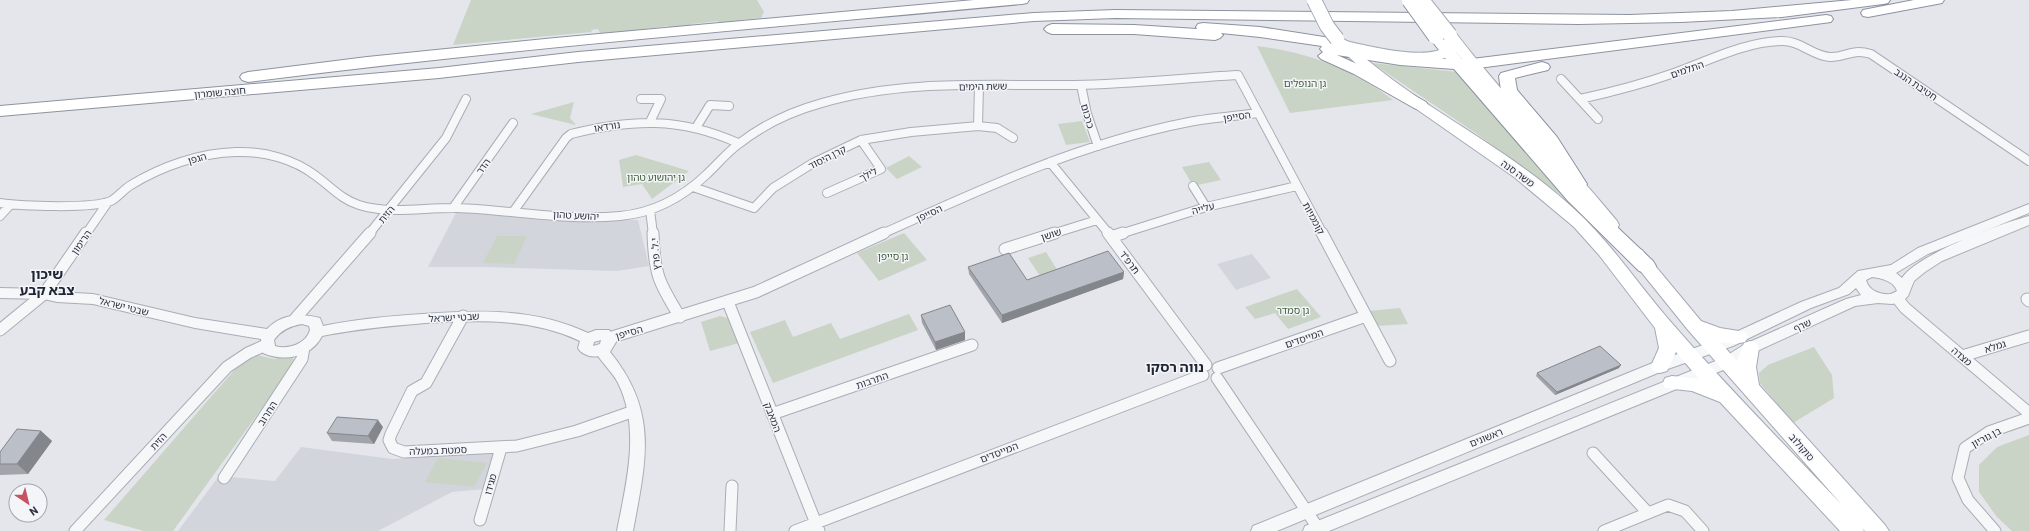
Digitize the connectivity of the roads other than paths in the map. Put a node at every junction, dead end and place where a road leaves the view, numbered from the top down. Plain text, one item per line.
1 (1022, 0) edge
2 (1314, 0) edge
3 (1410, 0) edge
4 (1422, 0) edge
5 (1812, 0) edge
6 (1883, 0) edge
7 (1938, 0) edge
8 (1023, 29) junction
9 (1752, 30) junction
10 (1241, 37) junction
11 (1794, 41) joint
12 (1344, 46) junction
13 (1453, 49) junction
14 (439, 73) junction
15 (1238, 75) joint
16 (248, 77) junction
17 (1561, 79) dead end
18 (1081, 85) junction
19 (979, 86) junction
20 (0, 98) edge
21 (466, 99) dead end
22 (641, 99) dead end
23 (1580, 99) junction
24 (1420, 105) junction
25 (729, 106) dead end
26 (0, 111) edge
27 (1258, 113) junction
28 (1598, 120) dead end
29 (650, 122) junction
30 (513, 123) dead end
31 (697, 126) junction
32 (978, 126) junction
33 (1013, 138) dead end
34 (861, 140) junction
35 (738, 143) junction
36 (1098, 146) junction
37 (2029, 161) edge
38 (1050, 162) junction
39 (1578, 184) junction
40 (1193, 186) dead end
41 (1297, 186) junction
42 (693, 187) junction
43 (827, 193) dead end
44 (108, 202) junction
45 (0, 203) edge
46 (10, 205) junction
47 (1206, 207) junction
48 (453, 208) junction
49 (2029, 208) edge
50 (390, 210) junction
51 (650, 210) junction
52 (513, 212) junction
53 (0, 216) edge
54 (1097, 220) junction
55 (2029, 220) edge
56 (1111, 237) junction
57 (1005, 249) dead end
58 (1646, 266) junction
59 (1880, 273) junction
60 (1859, 279) junction
61 (0, 293) edge
62 (1901, 293) junction
63 (44, 294) junction
64 (1879, 298) junction
65 (728, 302) junction
66 (463, 316) junction
67 (1366, 316) junction
68 (680, 317) junction
69 (294, 320) junction
70 (1662, 324) junction
71 (1694, 325) junction
72 (0, 330) edge
73 (317, 332) junction
74 (2029, 336) edge
75 (268, 340) junction
76 (1745, 342) junction
77 (605, 344) junction
78 (972, 345) dead end
79 (304, 347) junction
80 (1714, 347) junction
81 (1690, 355) junction
82 (1962, 356) junction
83 (1390, 361) dead end
84 (1728, 362) junction
85 (1660, 366) junction
86 (1205, 370) junction
87 (1703, 370) junction
88 (1218, 373) junction
89 (1672, 383) junction
90 (1750, 388) junction
91 (1729, 398) junction
92 (634, 411) junction
93 (2029, 413) edge
94 (772, 414) junction
95 (2029, 418) edge
96 (501, 448) junction
97 (1593, 453) dead end
98 (224, 478) dead end
99 (732, 486) dead end
100 (1306, 510) junction
101 (1648, 513) junction
102 (480, 520) dead end
103 (817, 527) edge
104 (1317, 530) edge
105 (76, 531) edge
106 (624, 531) edge
107 (730, 531) edge
108 (795, 531) edge
109 (1259, 531) edge
110 (1604, 531) edge
111 (1703, 531) edge
112 (1853, 531) edge
113 (1878, 531) edge
114 (1996, 531) edge

1 - 16 highway
2 - 12 main road, משה סנה, bridge
3 - 13 highway, bridge
4 - 13 main road, bridge
5 - 16 highway
6 - 14 highway
7 - 9 highway
8 - 10 highway
8 - 12 highway
8 - 14 highway
9 - 13 highway
9 - 39 highway
10 - 12 highway
10 - 24 highway
11 - 23 street, התלמים
11 - 37 street, חטיבת הנגב
12 - 13 highway
12 - 24 main road, משה סנה
13 - 39 main road
13 - 58 highway
14 - 26 highway, חוצה שומרון
15 - 18 street, ששת הימים
15 - 27 street, קוממיות
16 - 20 highway
17 - 23 street
18 - 19 street, ששת הימים
18 - 36 street, כרכום
19 - 32 street
19 - 35 street, ששת הימים
21 - 50 street, הזית
22 - 29 street
23 - 28 street
24 - 70 main road, משה סנה
25 - 31 street
27 - 36 street, הסייפן
27 - 41 street, קוממיות
29 - 31 street, נורדאו
29 - 52 street, נורדאו
30 - 48 street, הדר
31 - 35 street, נורדאו
32 - 33 street, קרן היסוד
32 - 34 street, קרן היסוד
34 - 42 street, קרן היסוד
34 - 43 street, לילך
35 - 42 street, יהושע טהון
36 - 38 street, הסייפן
38 - 54 street, תרפ"ד
38 - 65 street, הסייפן
39 - 58 main road
40 - 47 street
41 - 47 street, עלייה
41 - 67 street, קוממיות
42 - 51 street, יהושע טהון
44 - 46 street
44 - 50 street, הגפן
44 - 63 street, הרימון
45 - 46 street
46 - 53 street
47 - 56 street, עלייה
48 - 50 street, יהושע טהון
48 - 52 street, יהושע טהון
49 - 59 street
50 - 69 street, הזית
51 - 52 street, יהושע טהון
51 - 68 street, י.ל. פרץ
54 - 56 street, תרפ"ד
54 - 57 street, שושן
55 - 62 street
56 - 86 street, תרפ"ד
58 - 71 main road
59 - 60 street, שרף
59 - 62 street
60 - 64 street
60 - 76 street, שרף
61 - 63 street, שבטי ישראל
62 - 64 street, שרף
62 - 82 street, מצדה
63 - 72 street, הרימון
63 - 75 street, שבטי ישראל
64 - 76 street, שרף
65 - 68 street, הסייפן
65 - 94 street, המאבק
66 - 73 street, שבטי ישראל
66 - 77 street, שבטי ישראל
66 - 96 street, סמטת במעלה
67 - 83 street, קוממיות
67 - 88 street, המייסדים
68 - 77 street, הסייפן
69 - 73 street
69 - 75 street
70 - 81 main road, משה סנה
70 - 85 main road
71 - 76 main road
71 - 80 main road
73 - 79 street
74 - 82 street, גמלא
75 - 79 street, שבטי ישראל
75 - 105 street, הזית
76 - 80 street, שרף
76 - 84 street, שרף
76 - 90 main road
77 - 92 street
78 - 94 street, התרבות
79 - 98 street, החרוב
80 - 81 street, ראשונים
80 - 84 main road
81 - 85 street, ראשונים
81 - 87 main road, משה סנה
82 - 93 street, מצדה
84 - 87 street, ראשונים
84 - 90 main road, סוקולוב
85 - 100 street, ראשונים
86 - 88 street
86 - 103 street, המייסדים
87 - 89 street, ראשונים
87 - 91 main road, סוקולוב
88 - 100 street
89 - 91 main road
89 - 104 street, ראשונים
90 - 113 main road, סוקולוב
91 - 112 main road, סוקולוב
92 - 96 street, סמטת במעלה
92 - 106 street
94 - 103 street, המאבק
95 - 114 street, בן גוריון
96 - 102 street, מגידו
97 - 101 street
99 - 107 street
100 - 104 street
100 - 109 street, ראשונים
101 - 110 street
101 - 111 street
103 - 108 street, המייסדים

